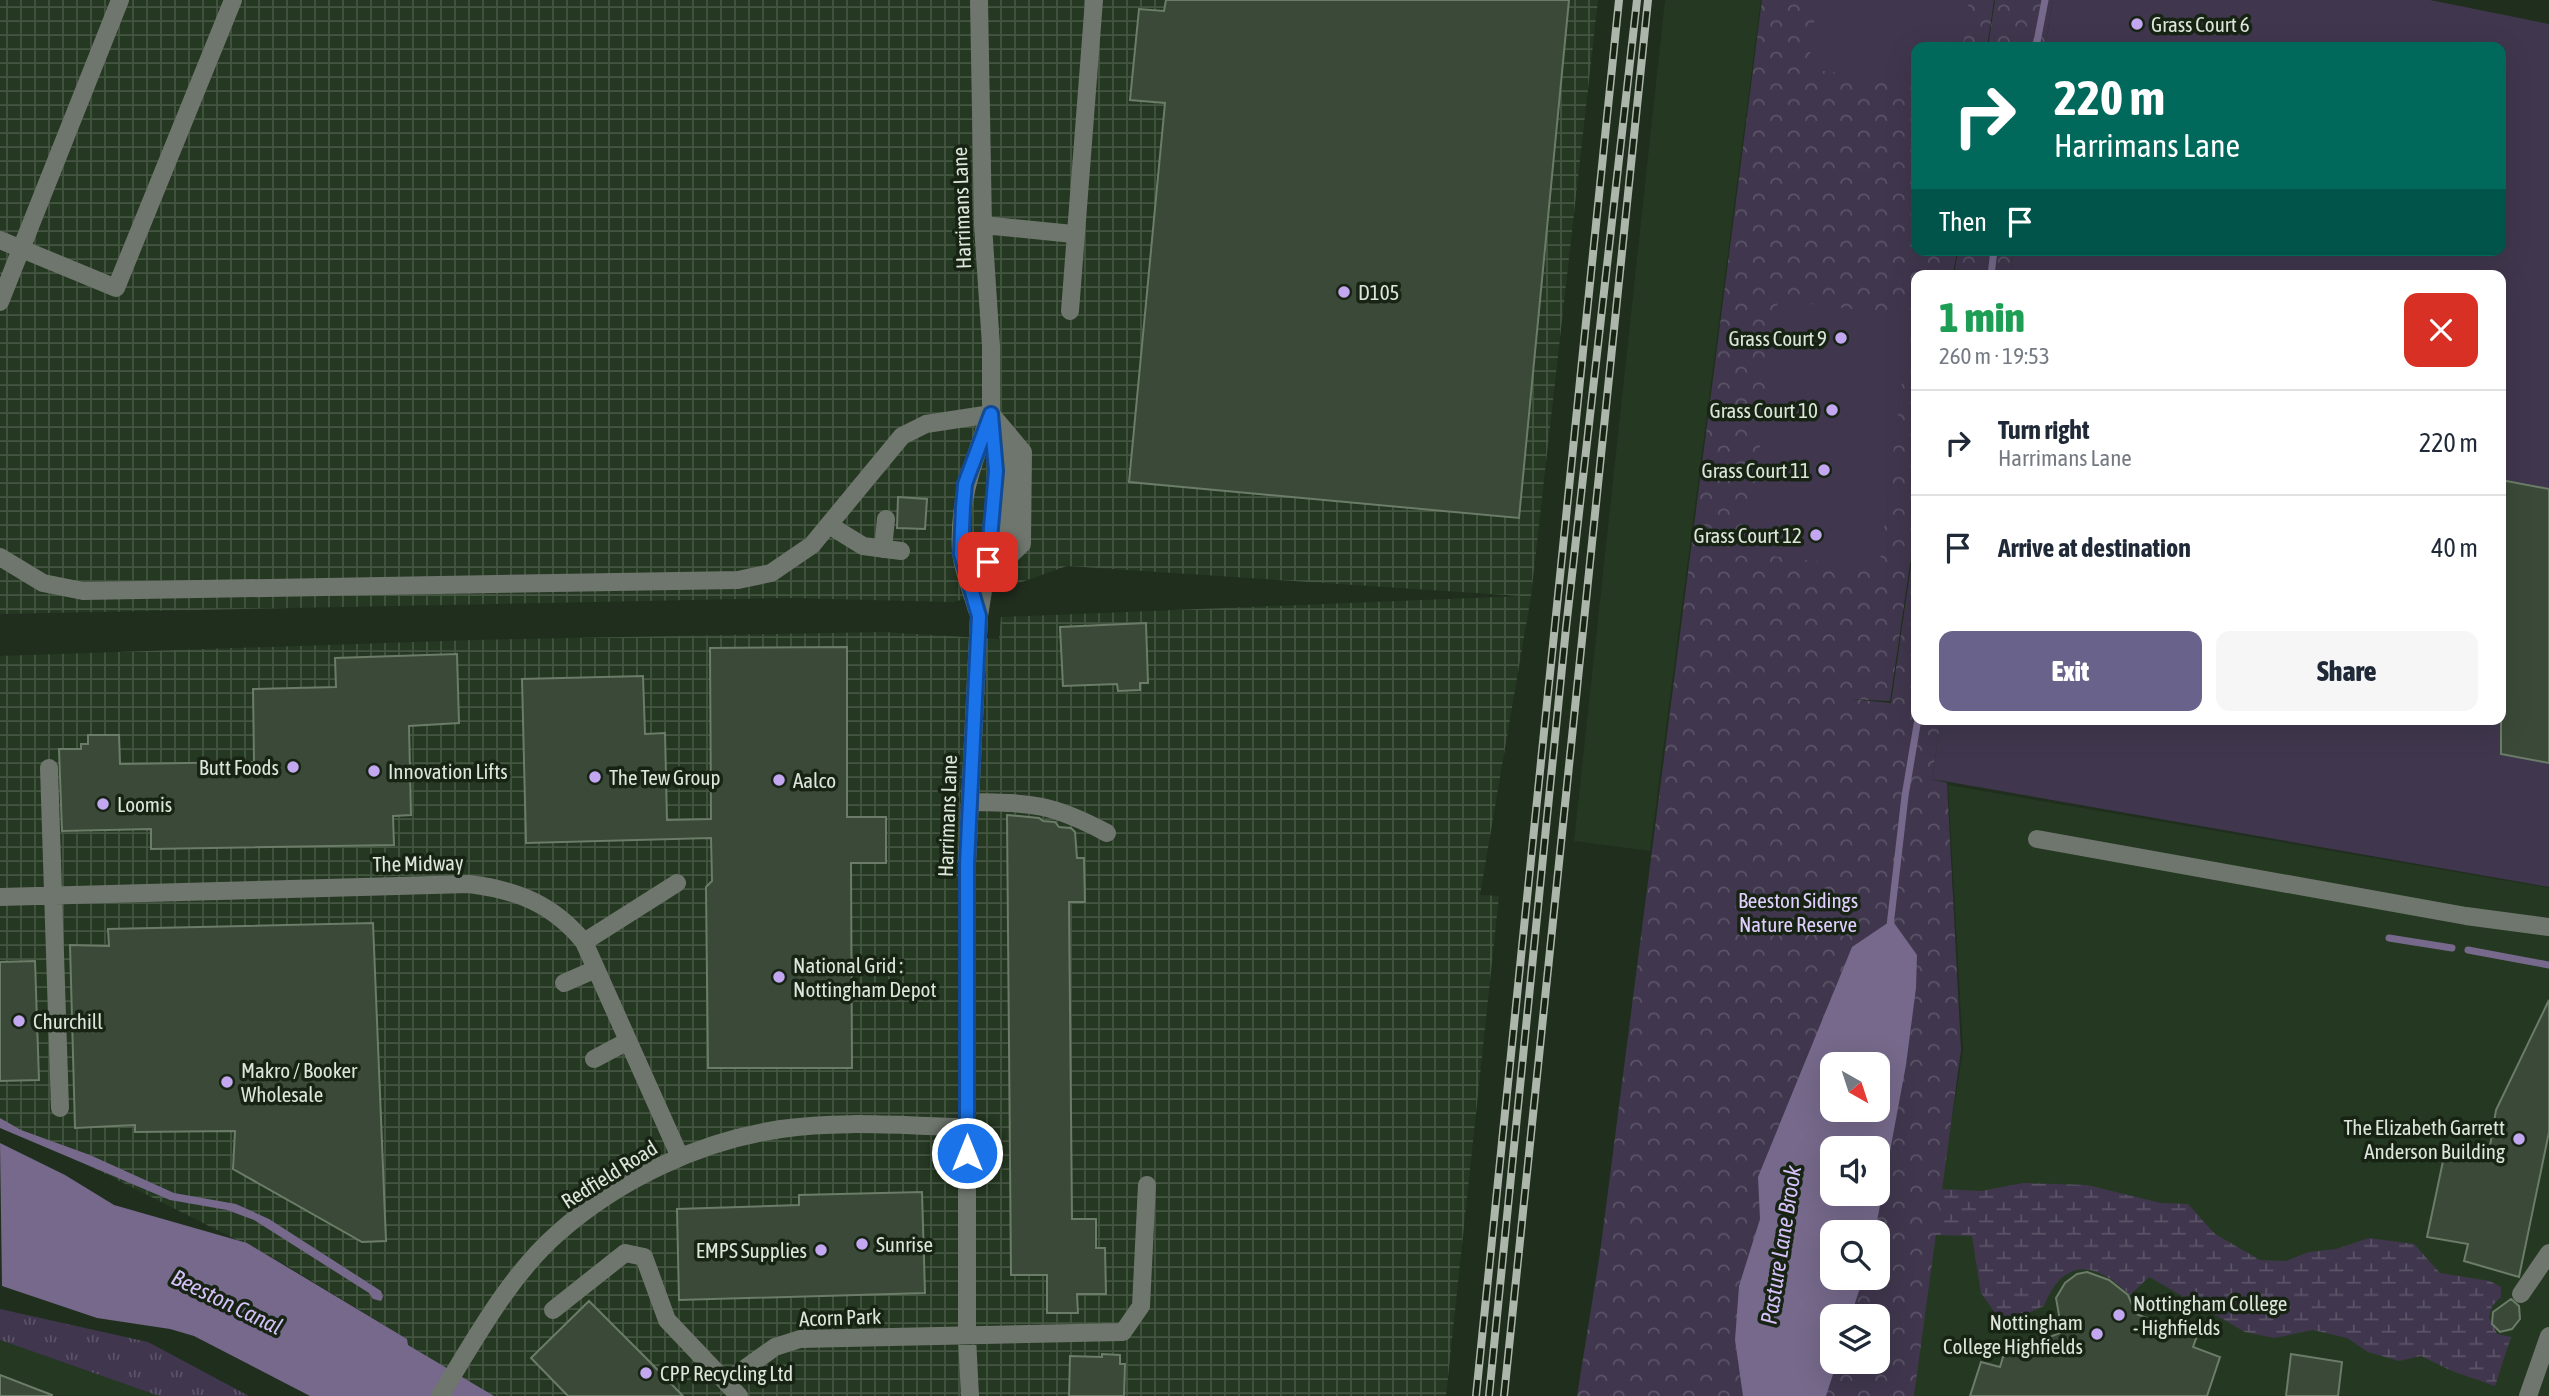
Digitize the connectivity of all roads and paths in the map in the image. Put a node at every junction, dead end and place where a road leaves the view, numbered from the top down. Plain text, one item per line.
1 (120, 0) edge
2 (233, 0) edge
3 (979, 0) edge
4 (1094, 0) edge
5 (983, 225) junction
6 (1073, 234) junction
7 (0, 240) edge
8 (21, 248) junction
9 (0, 302) edge
10 (1070, 311) dead end
11 (991, 414) junction
12 (993, 438) junction
13 (886, 519) dead end
14 (829, 525) junction
15 (0, 557) edge
16 (1004, 561) junction
17 (985, 579) junction
18 (979, 616) junction
19 (49, 768) dead end
20 (970, 802) junction
21 (1107, 833) dead end
22 (2037, 839) dead end
23 (677, 883) dead end
24 (54, 895) junction
25 (0, 897) edge
26 (2549, 927) edge
27 (584, 942) junction
28 (596, 969) junction
29 (564, 983) dead end
30 (628, 1041) junction
31 (594, 1059) dead end
32 (60, 1108) dead end
33 (967, 1127) junction
34 (680, 1157) junction
35 (1147, 1185) dead end
36 (2549, 1253) edge
37 (2521, 1294) dead end
38 (553, 1310) dead end
39 (2549, 1336) edge
40 (967, 1337) junction
41 (733, 1389) edge
42 (440, 1396) edge
43 (970, 1396) edge
44 (2528, 1396) edge

1 - 8 street
2 - 8 street
3 - 5 street, Harrimans Lane
4 - 6 street
5 - 6 street
5 - 11 street, Harrimans Lane
6 - 10 street
7 - 8 street
8 - 9 street
11 - 12 street, Harrimans Lane
11 - 14 street
11 - 16 street
11 - 18 street, Harrimans Lane
12 - 16 street
12 - 17 street, Harrimans Lane
13 - 14 street
14 - 15 street
16 - 17 street
17 - 18 street, Harrimans Lane
18 - 20 street, Harrimans Lane
19 - 24 street
20 - 21 street
20 - 33 street, Harrimans Lane
22 - 26 street
23 - 27 street
24 - 25 street, The Midway
24 - 27 street, The Midway
24 - 32 street
27 - 28 street, The Midway
28 - 29 street
28 - 30 street, The Midway
30 - 31 street
30 - 34 street, The Midway
33 - 34 street, Redfield Road
33 - 40 street, Harrimans Lane
34 - 42 street, Redfield Road
35 - 40 street, Acorn Park
36 - 37 street
38 - 41 street, Acorn Park
39 - 44 street
40 - 41 street, Acorn Park
40 - 43 street, Harrimans Lane

